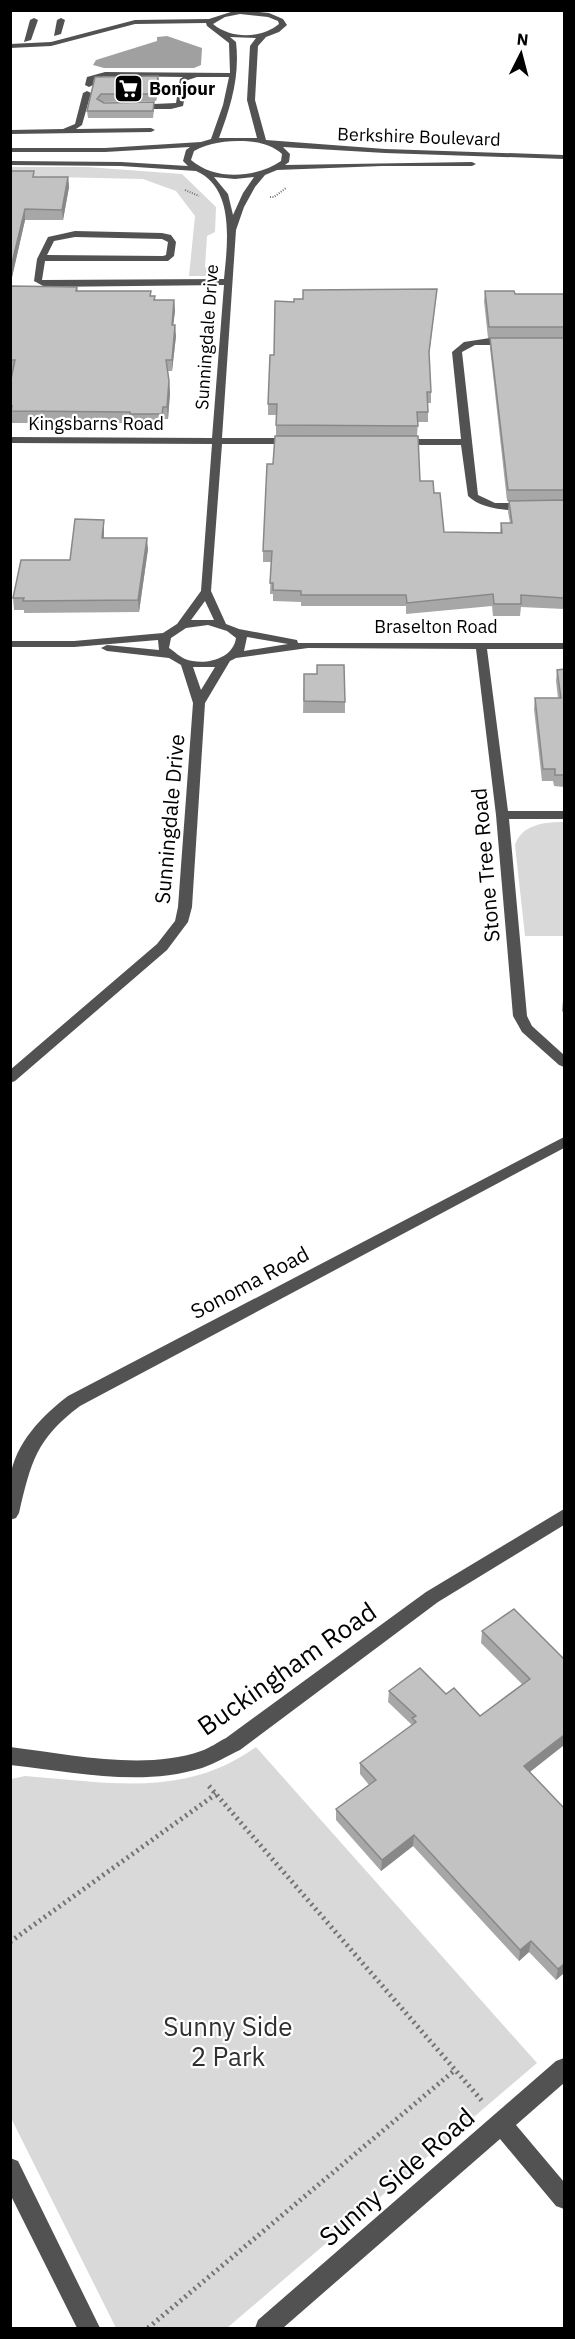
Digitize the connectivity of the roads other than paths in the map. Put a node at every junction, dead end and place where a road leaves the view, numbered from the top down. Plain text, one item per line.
1 (234, 12) edge
2 (257, 12) edge
3 (148, 18) junction
4 (34, 20) dead end
5 (61, 20) dead end
6 (170, 21) junction
7 (210, 23) junction
8 (220, 33) junction
9 (57, 34) junction
10 (263, 35) junction
11 (27, 40) junction
12 (10, 43) edge
13 (10, 52) edge
14 (199, 75) junction
15 (232, 75) junction
16 (125, 106) edge
17 (151, 130) dead end
18 (60, 131) junction
19 (10, 132) edge
20 (214, 141) junction
21 (262, 141) junction
22 (203, 144) junction
23 (272, 144) junction
24 (10, 150) edge
25 (564, 157) edge
26 (10, 163) edge
27 (484, 164) dead end
28 (495, 164) dead end
29 (564, 165) edge
30 (277, 168) junction
31 (197, 169) junction
32 (206, 172) junction
33 (262, 173) junction
34 (232, 230) junction
35 (43, 258) junction
36 (229, 282) junction
37 (519, 342) edge
38 (10, 440) edge
39 (217, 441) junction
40 (311, 441) edge
41 (394, 442) edge
42 (466, 442) junction
43 (564, 506) edge
44 (206, 591) junction
45 (221, 624) junction
46 (182, 625) junction
47 (237, 632) junction
48 (166, 636) junction
49 (10, 644) edge
50 (74, 644) junction
51 (308, 645) junction
52 (481, 645) junction
53 (564, 646) edge
54 (169, 655) junction
55 (236, 655) junction
56 (224, 661) junction
57 (186, 663) junction
58 (199, 704) junction
59 (502, 815) junction
60 (564, 815) edge
61 (564, 1062) edge
62 (10, 1078) edge
63 (564, 1142) edge
64 (10, 1513) edge
65 (564, 1516) edge
66 (10, 1756) edge
67 (564, 2069) edge
68 (502, 2125) junction
69 (10, 2169) edge
70 (564, 2198) edge
71 (89, 2328) edge
72 (266, 2328) edge

1 - 2 street
1 - 7 street
2 - 10 street
3 - 6 street
3 - 9 street
3 - 12 street
4 - 11 street
5 - 9 street
6 - 7 street
6 - 12 street
7 - 8 street
7 - 13 street
8 - 10 street
8 - 15 street
9 - 11 street
10 - 21 street
11 - 12 street
14 - 15 street
14 - 16 street
14 - 18 street
15 - 20 street
17 - 18 street
18 - 19 street
20 - 21 street, Berkshire Boulevard
20 - 22 street, Berkshire Boulevard
21 - 23 street, Berkshire Boulevard
22 - 24 street
22 - 31 street
23 - 25 street, Berkshire Boulevard
23 - 30 street
26 - 31 street
27 - 30 street, Berkshire Boulevard
28 - 29 street, Berkshire Boulevard
30 - 33 street, Berkshire Boulevard
31 - 32 street, Berkshire Boulevard
32 - 33 street, Berkshire Boulevard
32 - 34 street, Sunningdale Drive
33 - 34 street, Sunningdale Drive
34 - 36 street, Sunningdale Drive
35 - 35 street
35 - 36 street
36 - 39 street, Sunningdale Drive
37 - 42 street
38 - 39 street, Kingsbarns Road
39 - 40 street, Kingsbarns Road
39 - 44 street, Sunningdale Drive
41 - 42 street
42 - 43 street
44 - 45 street, Sunningdale Drive
44 - 46 street
45 - 46 street
45 - 47 street, Braselton Road
46 - 48 street
47 - 51 street, Braselton Road
47 - 55 street
48 - 50 street
48 - 54 street
49 - 50 street
50 - 54 street
51 - 52 street, Braselton Road
51 - 55 street, Braselton Road
52 - 53 street, Braselton Road
52 - 59 street, Stone Tree Road
54 - 57 street
55 - 56 street, Braselton Road
56 - 57 street
56 - 58 street, Sunningdale Drive
57 - 58 street, Sunningdale Drive
58 - 62 street, Sunningdale Drive
59 - 60 street
59 - 61 street, Stone Tree Road
63 - 64 street, Sonoma Road
65 - 66 street, Buckingham Road
67 - 68 street, Sunny Side Road
68 - 70 street
68 - 72 street, Sunny Side Road
69 - 71 street

